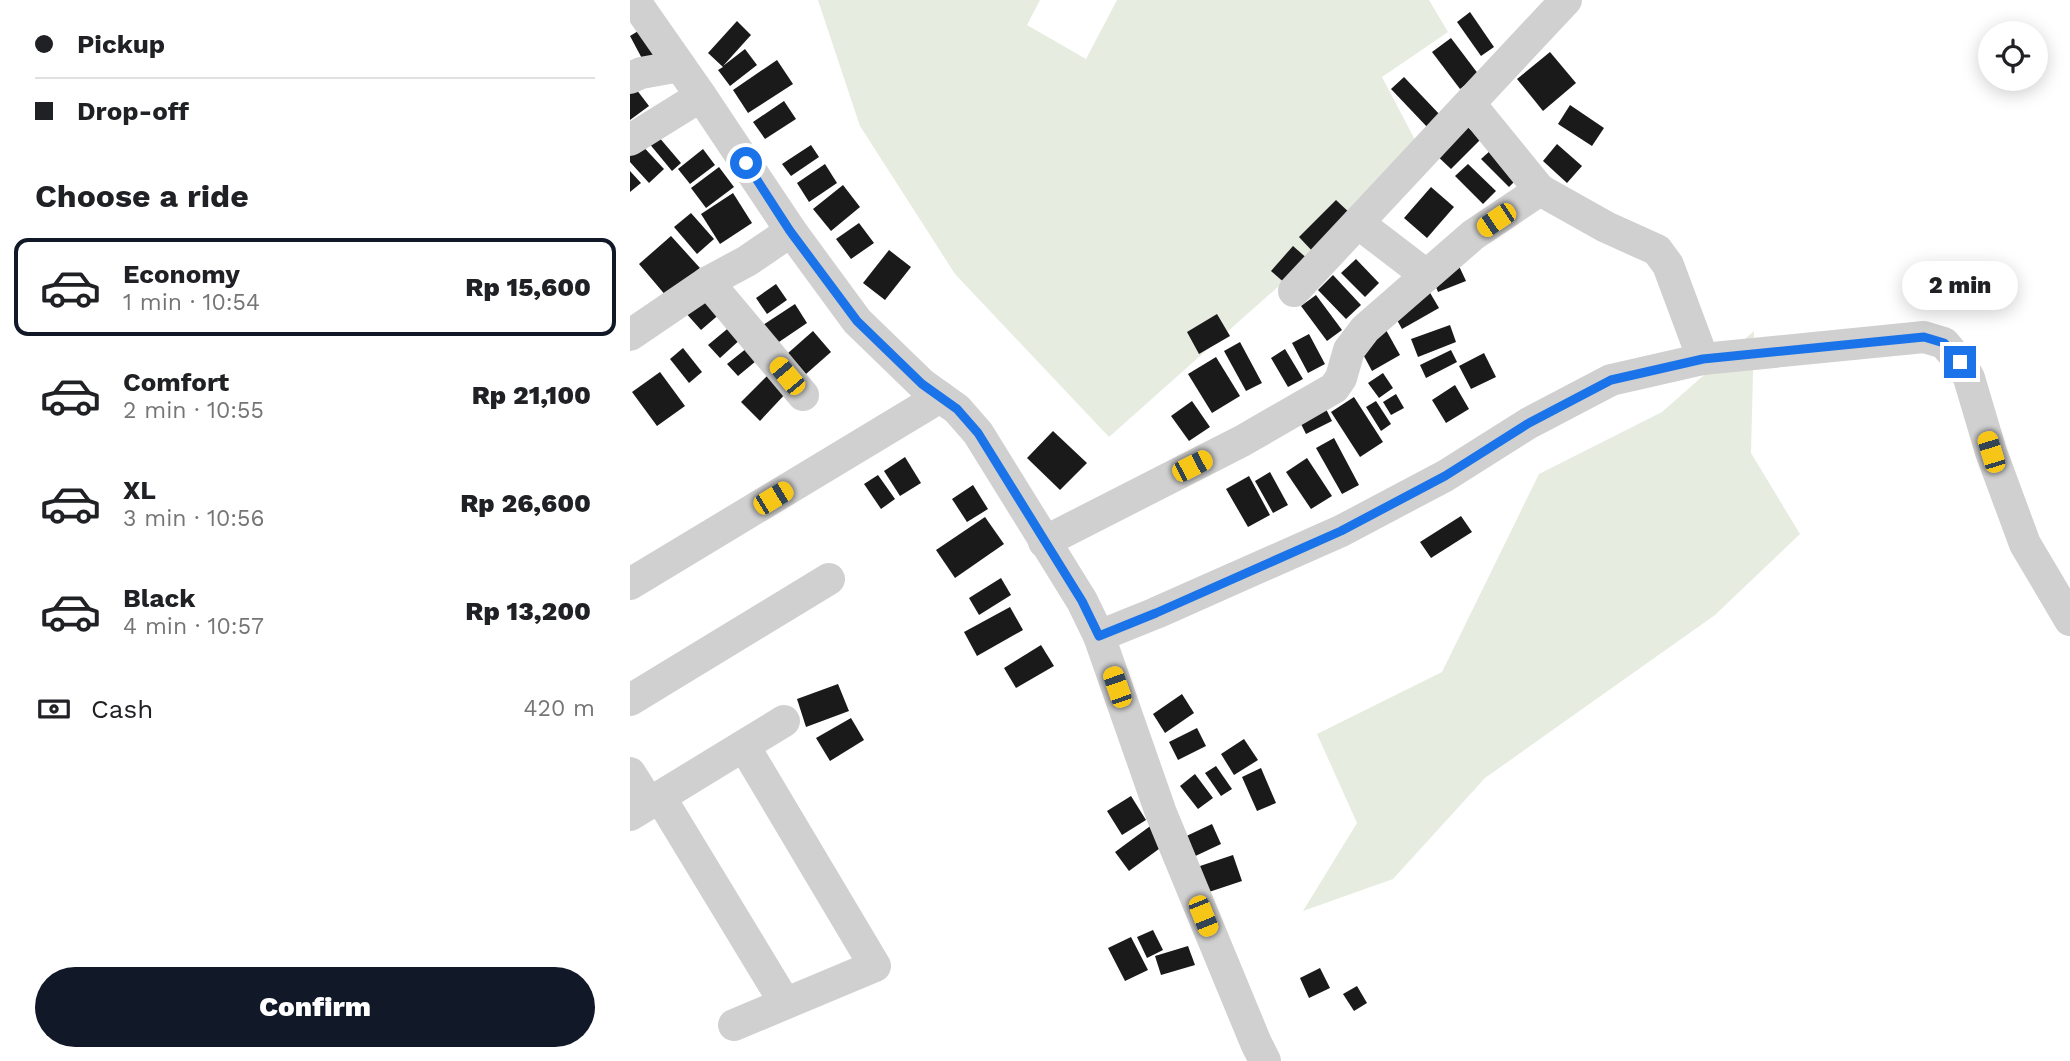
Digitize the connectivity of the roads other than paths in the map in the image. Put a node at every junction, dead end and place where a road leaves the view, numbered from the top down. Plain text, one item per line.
1 (634, 0) edge
2 (1566, 0) edge
3 (680, 66) junction
4 (630, 78) edge
5 (701, 96) junction
6 (1470, 104) junction
7 (630, 140) edge
8 (1540, 190) junction
9 (1358, 223) junction
10 (790, 231) junction
11 (1426, 275) junction
12 (708, 282) junction
13 (1294, 291) dead end
14 (630, 335) edge
15 (1703, 359) junction
16 (803, 395) dead end
17 (940, 397) junction
18 (1044, 542) junction
19 (829, 579) dead end
20 (630, 584) edge
21 (2070, 620) edge
22 (1099, 636) junction
23 (630, 700) edge
24 (784, 721) dead end
25 (744, 746) junction
26 (630, 773) edge
27 (646, 805) edge
28 (785, 1003) junction
29 (734, 1025) dead end
30 (1265, 1061) edge

1 - 3 street
2 - 6 street
3 - 4 street
3 - 5 street
5 - 7 street
5 - 10 street
6 - 8 street
6 - 9 street
8 - 11 street
8 - 15 street
9 - 11 street
9 - 13 street
10 - 12 street
10 - 17 street
11 - 18 street
12 - 14 street
12 - 16 street
15 - 21 street
15 - 22 street
17 - 18 street
17 - 20 street
18 - 22 street
19 - 23 street
22 - 30 street
24 - 25 street
25 - 27 street
25 - 28 street
26 - 27 street
27 - 28 street
28 - 29 street

